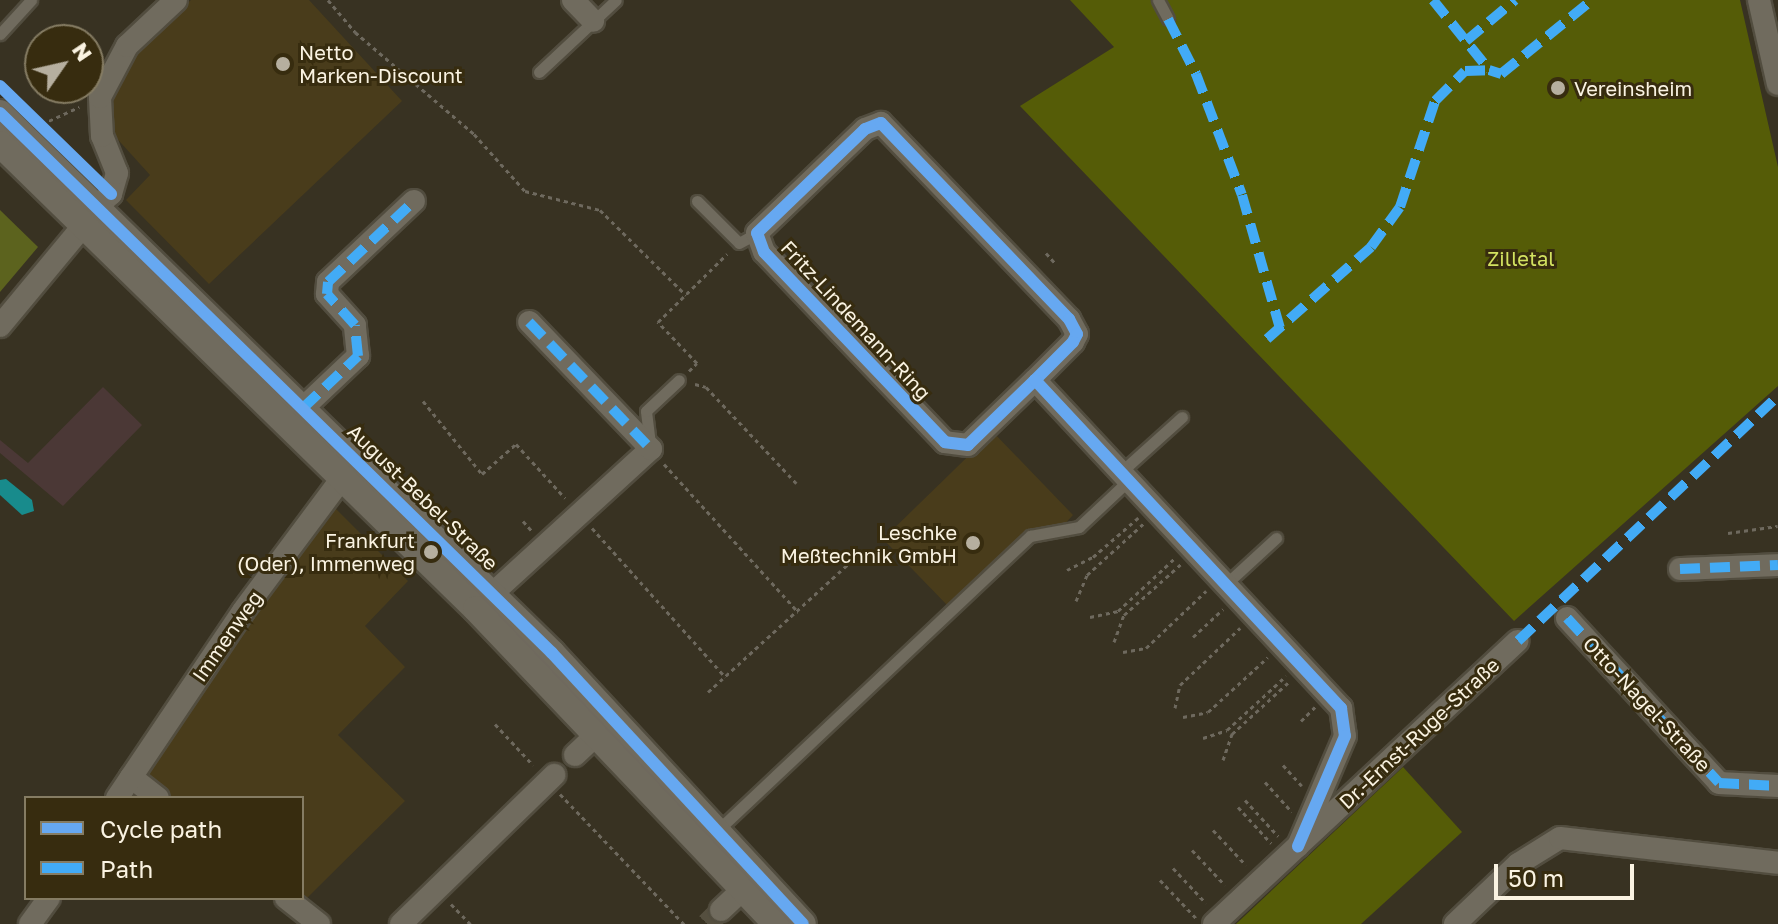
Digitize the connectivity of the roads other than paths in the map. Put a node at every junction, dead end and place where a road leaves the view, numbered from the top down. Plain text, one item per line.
1 (31, 0) edge
2 (176, 0) edge
3 (573, 0) edge
4 (616, 0) edge
5 (1158, 0) edge
6 (1759, 0) edge
7 (1168, 19) dead end
8 (593, 21) junction
9 (0, 34) edge
10 (539, 72) dead end
11 (1778, 84) edge
12 (0, 113) edge
13 (0, 144) edge
14 (414, 201) dead end
15 (697, 201) dead end
16 (90, 216) junction
17 (748, 238) junction
18 (529, 322) dead end
19 (0, 326) edge
20 (679, 380) road end
21 (1035, 380) junction
22 (303, 408) junction
23 (1182, 417) dead end
24 (651, 449) junction
25 (1125, 476) junction
26 (342, 478) junction
27 (1276, 538) dead end
28 (1778, 565) edge
29 (1680, 569) dead end
30 (1228, 586) junction
31 (484, 601) junction
32 (1567, 618) dead end
33 (1518, 641) dead end
34 (605, 726) junction
35 (575, 755) dead end
36 (131, 777) junction
37 (550, 778) road end
38 (1778, 786) edge
39 (118, 796) edge
40 (155, 796) edge
41 (710, 838) junction
42 (1295, 845) junction
43 (1778, 863) edge
44 (751, 882) junction
45 (48, 900) edge
46 (289, 900) edge
47 (721, 910) tunnel mouth
48 (1212, 922) edge
49 (30, 924) edge
50 (319, 924) edge
51 (401, 924) edge
52 (776, 924) edge
53 (803, 924) edge
54 (1455, 924) edge

1 - 9 lane
2 - 16 street
3 - 8 street
4 - 8 lane
5 - 7 lane
6 - 11 street
8 - 10 lane
12 - 16 street, August-Bebel-Straße
13 - 16 street, August-Bebel-Straße
14 - 22 street
15 - 17 lane
16 - 19 street
16 - 22 street, August-Bebel-Straße
16 - 26 street, August-Bebel-Straße
17 - 21 street, Fritz-Lindemann-Ring
17 - 21 street, Fritz-Lindemann-Ring
18 - 24 street
20 - 24 lane
21 - 25 street
22 - 31 street, August-Bebel-Straße
23 - 25 lane
24 - 31 street
25 - 30 street
25 - 41 lane
26 - 31 street, August-Bebel-Straße
26 - 36 street, Immenweg
27 - 30 lane
28 - 29 street
30 - 42 street
31 - 34 street, August-Bebel-Straße
32 - 38 street, Otto-Nagel-Straße
33 - 42 street, Dr.-Ernst-Ruge-Straße
34 - 35 street
34 - 41 street, August-Bebel-Straße
36 - 39 street, Immenweg
36 - 40 street
37 - 51 street
41 - 44 street, August-Bebel-Straße
42 - 48 street, Dr.-Ernst-Ruge-Straße
43 - 54 street
44 - 47 street
44 - 52 street, August-Bebel-Straße
44 - 53 street, August-Bebel-Straße
45 - 49 street
46 - 50 street

